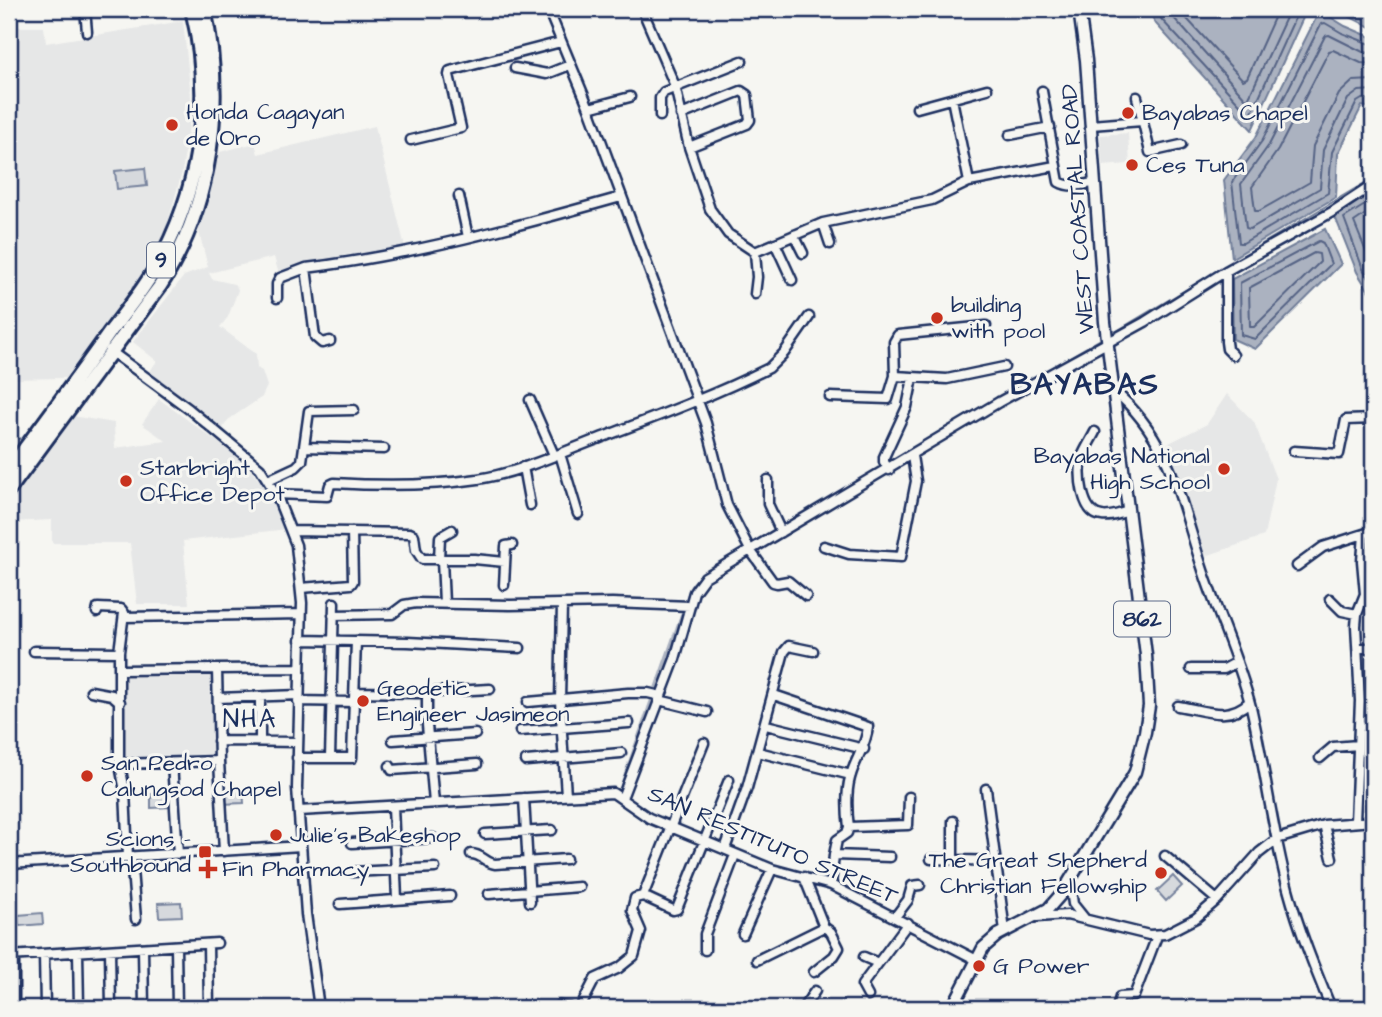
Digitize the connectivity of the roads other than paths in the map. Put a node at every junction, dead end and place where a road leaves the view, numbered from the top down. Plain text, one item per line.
1 (10, 9) edge
2 (85, 9) edge
3 (192, 9) edge
4 (204, 9) edge
5 (548, 9) edge
6 (642, 9) edge
7 (1079, 9) edge
8 (87, 32) dead end
9 (561, 42) junction
10 (9, 51) edge
11 (742, 61) dead end
12 (570, 65) junction
13 (515, 68) dead end
14 (675, 86) junction
15 (987, 89) dead end
16 (1042, 91) dead end
17 (630, 97) dead end
18 (1138, 97) dead end
19 (952, 99) junction
20 (589, 108) junction
21 (917, 108) dead end
22 (660, 116) dead end
23 (681, 116) junction
24 (1142, 121) junction
25 (1091, 125) junction
26 (1050, 127) junction
27 (1010, 135) dead end
28 (411, 140) dead end
29 (1181, 145) dead end
30 (689, 147) junction
31 (1055, 166) junction
32 (969, 182) junction
33 (1095, 182) junction
34 (1373, 185) edge
35 (458, 197) dead end
36 (621, 197) junction
37 (822, 223) junction
38 (793, 235) junction
39 (468, 237) junction
40 (775, 243) junction
41 (830, 244) dead end
42 (755, 253) junction
43 (803, 253) dead end
44 (306, 268) junction
45 (1226, 271) junction
46 (792, 280) dead end
47 (755, 295) dead end
48 (277, 298) dead end
49 (809, 317) dead end
50 (986, 326) dead end
51 (330, 341) dead end
52 (1107, 341) junction
53 (107, 348) junction
54 (1233, 355) dead end
55 (1004, 368) dead end
56 (895, 376) junction
57 (913, 378) junction
58 (1114, 390) junction
59 (831, 397) dead end
60 (697, 399) junction
61 (530, 400) dead end
62 (355, 410) dead end
63 (1373, 419) edge
64 (1095, 432) dead end
65 (304, 447) junction
66 (384, 449) dead end
67 (1294, 451) dead end
68 (557, 455) junction
69 (912, 456) junction
70 (887, 466) junction
71 (523, 467) junction
72 (9, 470) edge
73 (268, 480) junction
74 (768, 480) dead end
75 (9, 490) edge
76 (276, 494) junction
77 (530, 505) dead end
78 (1129, 512) junction
79 (578, 514) dead end
80 (779, 529) junction
81 (452, 530) dead end
82 (292, 531) junction
83 (352, 532) junction
84 (1369, 533) edge
85 (512, 545) dead end
86 (824, 546) dead end
87 (750, 550) junction
88 (441, 559) junction
89 (505, 562) junction
90 (1297, 566) dead end
91 (504, 585) dead end
92 (301, 587) junction
93 (806, 596) dead end
94 (1330, 598) dead end
95 (334, 603) dead end
96 (444, 603) junction
97 (562, 604) junction
98 (690, 606) junction
99 (97, 612) dead end
100 (302, 614) junction
101 (1357, 614) junction
102 (333, 615) junction
103 (124, 617) junction
104 (300, 640) junction
105 (333, 641) junction
106 (356, 641) junction
107 (520, 648) dead end
108 (1373, 648) edge
109 (1358, 649) junction
110 (813, 650) dead end
111 (34, 651) dead end
112 (119, 652) junction
113 (1237, 662) junction
114 (300, 668) junction
115 (217, 669) junction
116 (1191, 669) dead end
117 (120, 670) junction
118 (491, 689) dead end
119 (91, 691) dead end
120 (355, 692) junction
121 (427, 692) junction
122 (774, 695) junction
123 (658, 696) junction
124 (260, 697) junction
125 (218, 698) junction
126 (299, 698) junction
127 (560, 701) junction
128 (120, 702) junction
129 (331, 702) junction
130 (355, 702) junction
131 (528, 702) dead end
132 (1249, 702) junction
133 (1178, 706) dead end
134 (707, 712) dead end
135 (629, 723) dead end
136 (766, 724) junction
137 (1359, 726) junction
138 (1373, 726) edge
139 (562, 730) junction
140 (520, 731) dead end
141 (475, 734) dead end
142 (428, 738) junction
143 (393, 740) dead end
144 (218, 741) junction
145 (260, 741) junction
146 (297, 742) junction
147 (704, 743) dead end
148 (1358, 746) junction
149 (864, 749) junction
150 (758, 751) junction
151 (621, 753) dead end
152 (297, 758) junction
153 (330, 758) junction
154 (564, 758) junction
155 (1320, 758) dead end
156 (219, 761) junction
157 (526, 761) dead end
158 (172, 763) junction
159 (119, 764) junction
160 (477, 764) dead end
161 (390, 766) dead end
162 (431, 767) junction
163 (850, 775) junction
164 (729, 780) dead end
165 (986, 789) dead end
166 (566, 795) junction
167 (909, 797) dead end
168 (524, 798) junction
169 (622, 798) junction
170 (434, 803) junction
171 (393, 806) junction
172 (299, 811) junction
173 (953, 821) dead end
174 (1373, 821) edge
175 (1355, 822) junction
176 (1324, 825) junction
177 (673, 827) junction
178 (849, 827) junction
179 (552, 830) dead end
180 (525, 832) junction
181 (485, 834) dead end
182 (433, 838) dead end
183 (1277, 839) junction
184 (394, 840) junction
185 (704, 840) junction
186 (352, 842) dead end
187 (301, 846) junction
188 (725, 849) junction
189 (224, 851) junction
190 (178, 854) junction
191 (471, 854) dead end
192 (735, 855) junction
193 (834, 855) junction
194 (890, 856) dead end
195 (1165, 856) dead end
196 (129, 857) junction
197 (1332, 858) dead end
198 (566, 859) dead end
199 (931, 859) dead end
200 (953, 860) junction
201 (996, 861) junction
202 (527, 862) junction
203 (9, 864) edge
204 (435, 868) dead end
205 (772, 869) junction
206 (396, 870) junction
207 (352, 872) dead end
208 (804, 877) junction
209 (1070, 882) junction
210 (831, 885) junction
211 (920, 885) dead end
212 (579, 887) dead end
213 (530, 890) junction
214 (489, 894) dead end
215 (450, 896) dead end
216 (643, 896) junction
217 (397, 899) junction
218 (1217, 900) junction
219 (530, 902) dead end
220 (340, 904) dead end
221 (895, 917) junction
222 (1035, 917) junction
223 (136, 919) dead end
224 (1085, 919) junction
225 (908, 923) junction
226 (824, 927) junction
227 (1005, 931) junction
228 (743, 934) dead end
229 (1157, 936) junction
230 (176, 946) junction
231 (143, 948) junction
232 (110, 950) junction
233 (705, 950) dead end
234 (78, 952) junction
235 (44, 954) junction
236 (11, 956) edge
237 (864, 957) dead end
238 (975, 959) junction
239 (757, 960) dead end
240 (878, 963) junction
241 (814, 972) dead end
242 (816, 991) dead end
243 (868, 996) dead end
244 (652, 1005) dead end
245 (14, 1008) edge
246 (45, 1008) edge
247 (79, 1008) edge
248 (111, 1008) edge
249 (144, 1008) edge
250 (177, 1008) edge
251 (209, 1008) edge
252 (319, 1008) edge
253 (557, 1008) edge
254 (571, 1008) edge
255 (580, 1008) edge
256 (666, 1008) edge
257 (803, 1008) edge
258 (952, 1008) edge
259 (1117, 1008) edge
260 (1332, 1008) edge

1 - 10 street
2 - 8 street
3 - 53 highway, 9
4 - 53 highway, 9
5 - 9 street
6 - 14 street
7 - 25 main road, WEST COASTAL ROAD / 862
9 - 12 street
9 - 28 street
11 - 14 street
12 - 13 street
12 - 20 street
14 - 22 street
14 - 23 street
15 - 19 street
16 - 26 street
17 - 20 street
18 - 24 street
19 - 21 street
19 - 32 street
20 - 36 street
23 - 30 street
23 - 30 street
24 - 25 street
24 - 29 street
25 - 33 main road, WEST COASTAL ROAD / 862
26 - 27 street
26 - 31 street
30 - 42 street
31 - 32 street
31 - 33 street
32 - 37 street
33 - 52 main road, WEST COASTAL ROAD / 862
34 - 45 street
35 - 39 street
36 - 39 street
36 - 60 street
37 - 38 street
37 - 41 street
38 - 40 street
38 - 43 street
39 - 44 street
40 - 42 street
40 - 46 street
42 - 47 street
44 - 48 street
44 - 51 street
45 - 52 street
45 - 54 street
49 - 60 street
50 - 56 street
52 - 58 main road, WEST COASTAL ROAD / 862
52 - 69 street
53 - 72 highway, 9
53 - 73 street
53 - 75 highway, 9
55 - 57 street
56 - 57 street
56 - 59 street
57 - 70 street
58 - 78 main road, WEST COASTAL ROAD / 862
58 - 113 street
60 - 68 street
60 - 87 street
61 - 68 street
62 - 65 street
63 - 67 street
64 - 78 street
65 - 66 street
65 - 73 street
68 - 71 street
68 - 79 street
69 - 70 street
69 - 86 street
70 - 80 street
71 - 76 street
71 - 77 street
73 - 76 street
74 - 80 street
76 - 82 street
78 - 209 main road, WEST COASTAL ROAD / 862
80 - 87 street
81 - 88 street
82 - 83 street
82 - 92 street
83 - 88 street
83 - 92 street
84 - 90 street
84 - 101 street
85 - 89 street
87 - 93 street
87 - 98 street
88 - 89 street
88 - 96 street
89 - 91 street
92 - 100 street
94 - 101 street
95 - 102 street
96 - 97 street
96 - 102 street
97 - 98 street
97 - 127 street
98 - 123 street
99 - 103 street
100 - 103 street
100 - 104 street
101 - 109 street
102 - 105 street
103 - 112 street
104 - 105 street
104 - 114 street
105 - 106 street
105 - 129 street
106 - 107 street
106 - 120 street
108 - 109 street
109 - 137 street
110 - 122 street
111 - 112 street
112 - 117 street
113 - 116 street
113 - 132 street
114 - 115 street
114 - 126 street
115 - 117 street
115 - 125 street
117 - 128 street
118 - 121 street
119 - 128 street
120 - 121 street
120 - 130 street
121 - 142 street
122 - 136 street
122 - 149 street
123 - 127 street
123 - 134 street
123 - 169 street
124 - 125 street
124 - 126 street
124 - 145 street
125 - 144 street
126 - 129 street
126 - 146 street
127 - 131 street
127 - 139 street
128 - 159 street
129 - 130 street
129 - 153 street
130 - 153 street
132 - 133 street
132 - 183 street
135 - 139 street
136 - 149 street
136 - 150 street
137 - 138 street
137 - 148 street
139 - 140 street
139 - 154 street
141 - 142 street
142 - 143 street
142 - 162 street
144 - 145 street
144 - 156 street
145 - 146 street
146 - 152 street
147 - 177 street
148 - 155 street
148 - 175 street
149 - 163 street
150 - 163 street
150 - 188 street
151 - 154 street
152 - 153 street
152 - 172 street
154 - 157 street
154 - 166 street
156 - 158 street
156 - 189 street
158 - 159 street
158 - 190 street
159 - 196 street
160 - 162 street
161 - 162 street
162 - 170 street
163 - 178 street
164 - 185 street
165 - 201 street
166 - 168 street, SAN RESTITUTO STREET
166 - 169 street, SAN RESTITUTO STREET
167 - 178 street
168 - 170 street, SAN RESTITUTO STREET
168 - 180 street
169 - 177 street, SAN RESTITUTO STREET
170 - 171 street, SAN RESTITUTO STREET
171 - 172 street, SAN RESTITUTO STREET
171 - 184 street
172 - 187 street
173 - 200 street
174 - 175 street
175 - 176 street
176 - 183 street
176 - 197 street
177 - 185 street, SAN RESTITUTO STREET
177 - 216 street
178 - 193 street
179 - 180 street
180 - 181 street
180 - 202 street
182 - 184 street
183 - 218 street
183 - 260 street
184 - 186 street
184 - 206 street
185 - 188 street, SAN RESTITUTO STREET
185 - 216 street
187 - 189 street
187 - 252 street
188 - 192 street, SAN RESTITUTO STREET
189 - 190 street
190 - 196 street
191 - 202 street
192 - 205 street, SAN RESTITUTO STREET
192 - 233 street
193 - 194 street
193 - 210 street
195 - 218 street
196 - 203 street
196 - 223 street
198 - 202 street
199 - 200 street
200 - 201 street
201 - 227 street
202 - 213 street
204 - 206 street
205 - 208 street, SAN RESTITUTO STREET
205 - 228 street
206 - 207 street
206 - 217 street
208 - 210 street, SAN RESTITUTO STREET
208 - 226 street
209 - 222 main road, WEST COASTAL ROAD / 862
209 - 224 street
210 - 221 street, SAN RESTITUTO STREET
211 - 221 street
212 - 213 street
213 - 214 street
213 - 219 street
215 - 217 street
216 - 255 street
217 - 220 street
218 - 229 street
221 - 225 street, SAN RESTITUTO STREET
222 - 224 street
222 - 227 main road, 862
224 - 229 street
225 - 238 street, SAN RESTITUTO STREET
225 - 240 street
226 - 239 street
226 - 241 street
227 - 238 main road, 862
229 - 259 street
230 - 231 street
230 - 250 street
230 - 251 street
231 - 232 street
231 - 249 street
232 - 234 street
232 - 248 street
234 - 235 street
234 - 247 street
235 - 236 street
235 - 246 street
236 - 245 street
237 - 240 street
238 - 258 main road, 862
240 - 243 street
242 - 257 street
244 - 256 street
253 - 254 street

